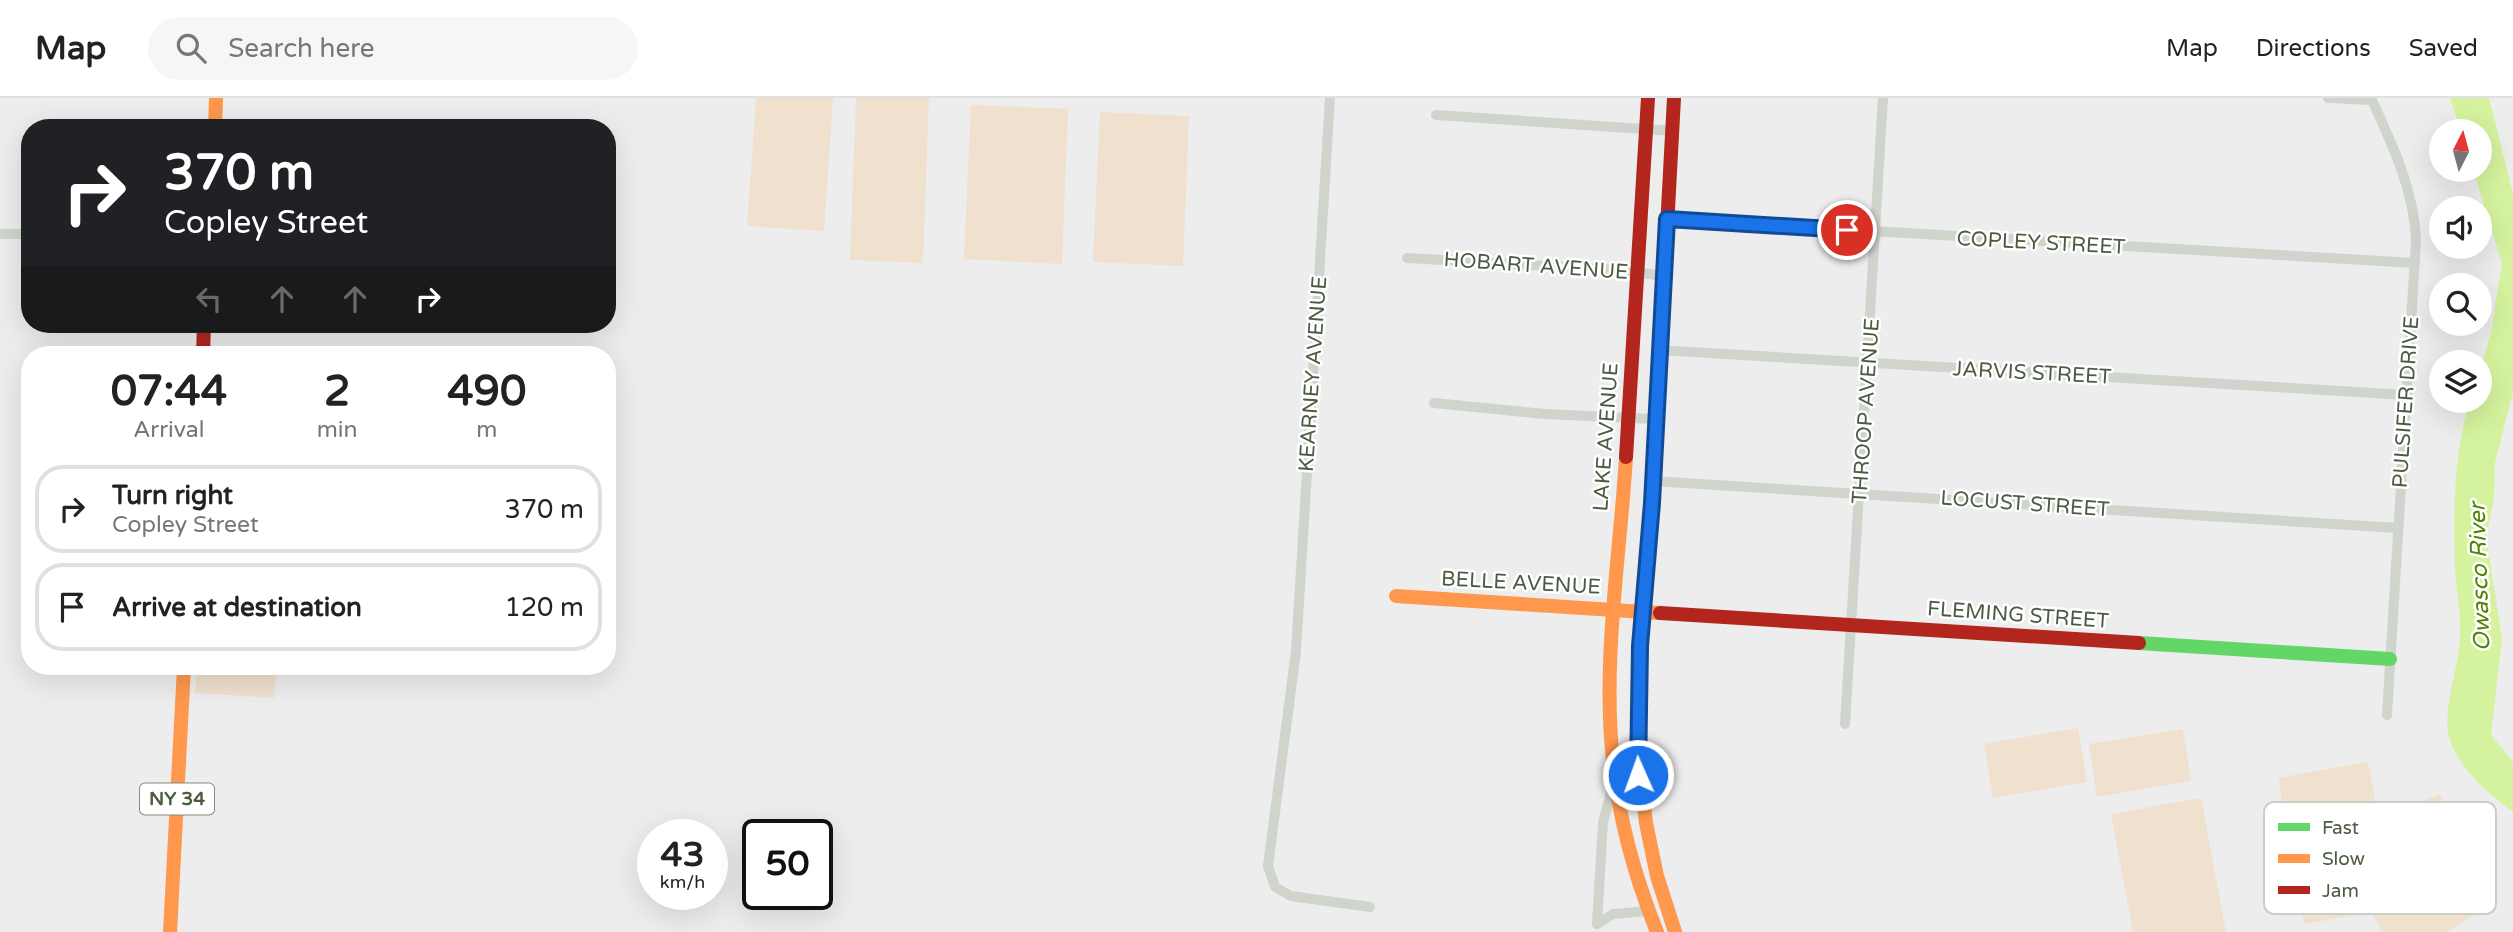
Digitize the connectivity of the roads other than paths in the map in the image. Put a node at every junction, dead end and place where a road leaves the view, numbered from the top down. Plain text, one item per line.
1 (216, 98) edge
2 (1330, 98) edge
3 (1648, 98) edge
4 (1674, 98) edge
5 (1883, 98) edge
6 (2328, 98) edge
7 (2372, 99) edge
8 (1436, 115) dead end
9 (215, 119) edge
10 (1646, 129) junction
11 (1672, 131) junction
12 (1667, 219) junction
13 (1876, 232) junction
14 (0, 234) edge
15 (21, 234) edge
16 (1407, 258) dead end
17 (2416, 263) junction
18 (1637, 272) junction
19 (1664, 276) junction
20 (1658, 350) junction
21 (1868, 363) junction
22 (2407, 395) junction
23 (1434, 403) dead end
24 (1628, 418) junction
25 (1654, 419) junction
26 (1653, 481) junction
27 (1860, 493) junction
28 (2398, 528) junction
29 (1396, 596) dead end
30 (1616, 610) junction
31 (1643, 612) junction
32 (1850, 626) junction
33 (2390, 659) junction
34 (184, 675) edge
35 (2387, 715) dead end
36 (1845, 723) dead end
37 (1638, 775) junction
38 (1615, 778) junction
39 (1370, 907) dead end
40 (1649, 911) junction
41 (170, 932) edge
42 (1657, 932) edge
43 (1675, 932) edge

1 - 9 main road
2 - 39 street, KEARNEY AVENUE
3 - 10 main road, LAKE AVENUE
4 - 11 main road
5 - 13 street, THROOP AVENUE
6 - 7 street
7 - 17 street, PULSIFER DRIVE
8 - 10 street
10 - 11 street
10 - 18 main road, LAKE AVENUE
11 - 12 main road
12 - 13 street, COPLEY STREET
12 - 19 main road
13 - 17 street, COPLEY STREET
13 - 21 street, THROOP AVENUE
14 - 15 street
16 - 18 street, HOBART AVENUE
17 - 22 street, PULSIFER DRIVE
18 - 19 street, HOBART AVENUE
18 - 24 main road, LAKE AVENUE
19 - 20 main road
20 - 21 street, JARVIS STREET
20 - 25 main road
21 - 22 street, JARVIS STREET
21 - 27 street, THROOP AVENUE
22 - 28 street, PULSIFER DRIVE
23 - 24 street
24 - 25 street
24 - 30 main road, LAKE AVENUE
25 - 26 main road
26 - 27 street, LOCUST STREET
26 - 31 main road
27 - 28 street, LOCUST STREET
27 - 32 street, THROOP AVENUE
28 - 33 street, PULSIFER DRIVE
29 - 30 main road, BELLE AVENUE
30 - 31 main road, BELLE AVENUE
30 - 38 main road, LAKE AVENUE
31 - 32 main road, FLEMING STREET
31 - 37 main road
32 - 33 main road, FLEMING STREET
32 - 36 street, THROOP AVENUE
33 - 35 street, PULSIFER DRIVE
34 - 41 main road, NY 34
37 - 38 street
37 - 43 main road
38 - 40 main road, LAKE AVENUE
38 - 40 street, LAKE AVENUE
40 - 42 main road, LAKE AVENUE

